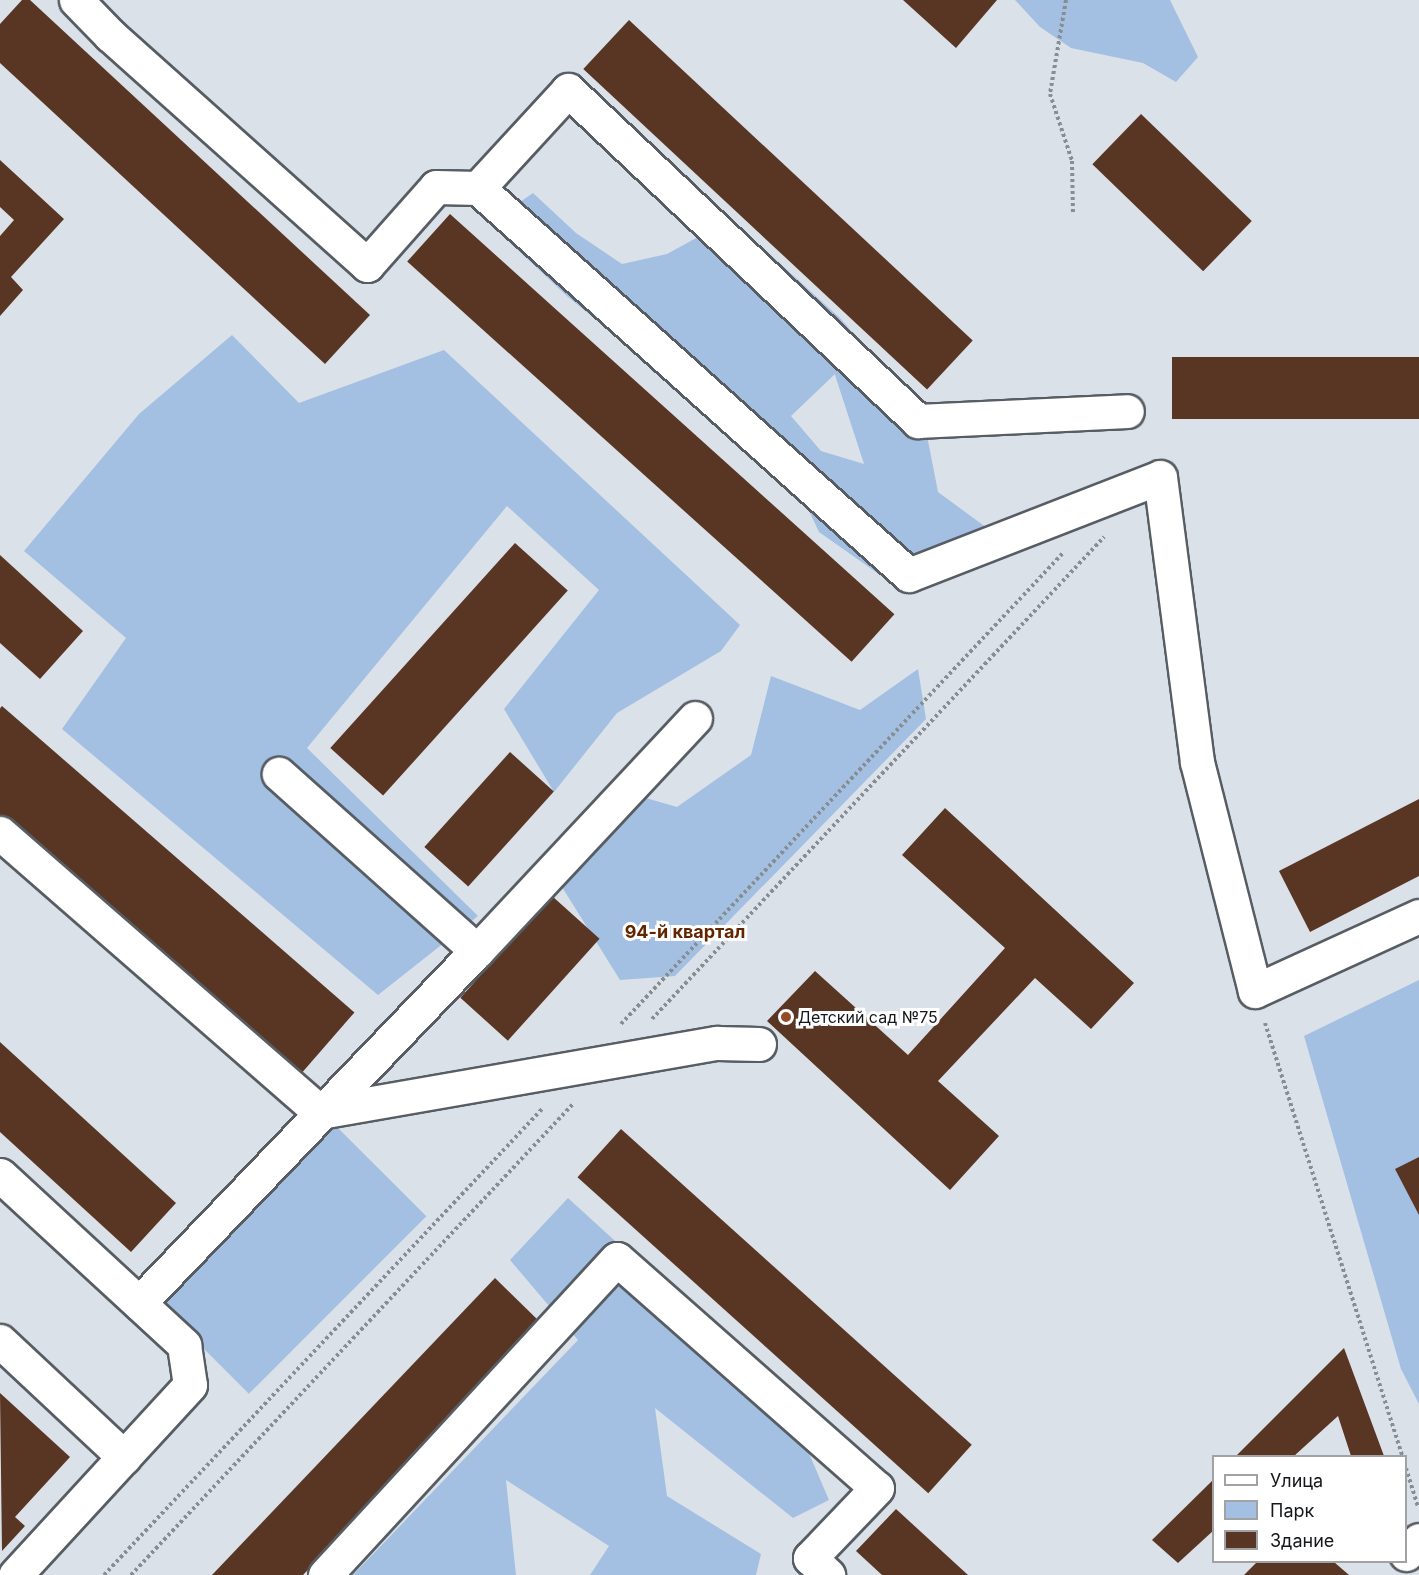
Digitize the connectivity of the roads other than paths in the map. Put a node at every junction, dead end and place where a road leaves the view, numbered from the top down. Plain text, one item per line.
1 (76, 0) edge
2 (478, 188) junction
3 (1127, 411) dead end
4 (695, 718) dead end
5 (279, 774) dead end
6 (0, 832) edge
7 (1419, 916) edge
8 (477, 951) junction
9 (759, 1044) dead end
10 (320, 1112) junction
11 (0, 1175) edge
12 (139, 1303) junction
13 (0, 1341) edge
14 (124, 1457) junction
15 (1419, 1540) edge
16 (1407, 1553) edge
17 (1397, 1563) edge
18 (15, 1575) edge
19 (325, 1575) edge
20 (828, 1575) edge
21 (1386, 1575) edge

1 - 2 lane
2 - 3 lane
2 - 7 lane
4 - 8 lane
5 - 8 lane
6 - 10 lane
8 - 10 lane
9 - 10 lane
10 - 12 lane
11 - 12 lane
12 - 14 lane
13 - 14 lane
14 - 18 lane
15 - 16 lane
17 - 21 lane
19 - 20 lane

